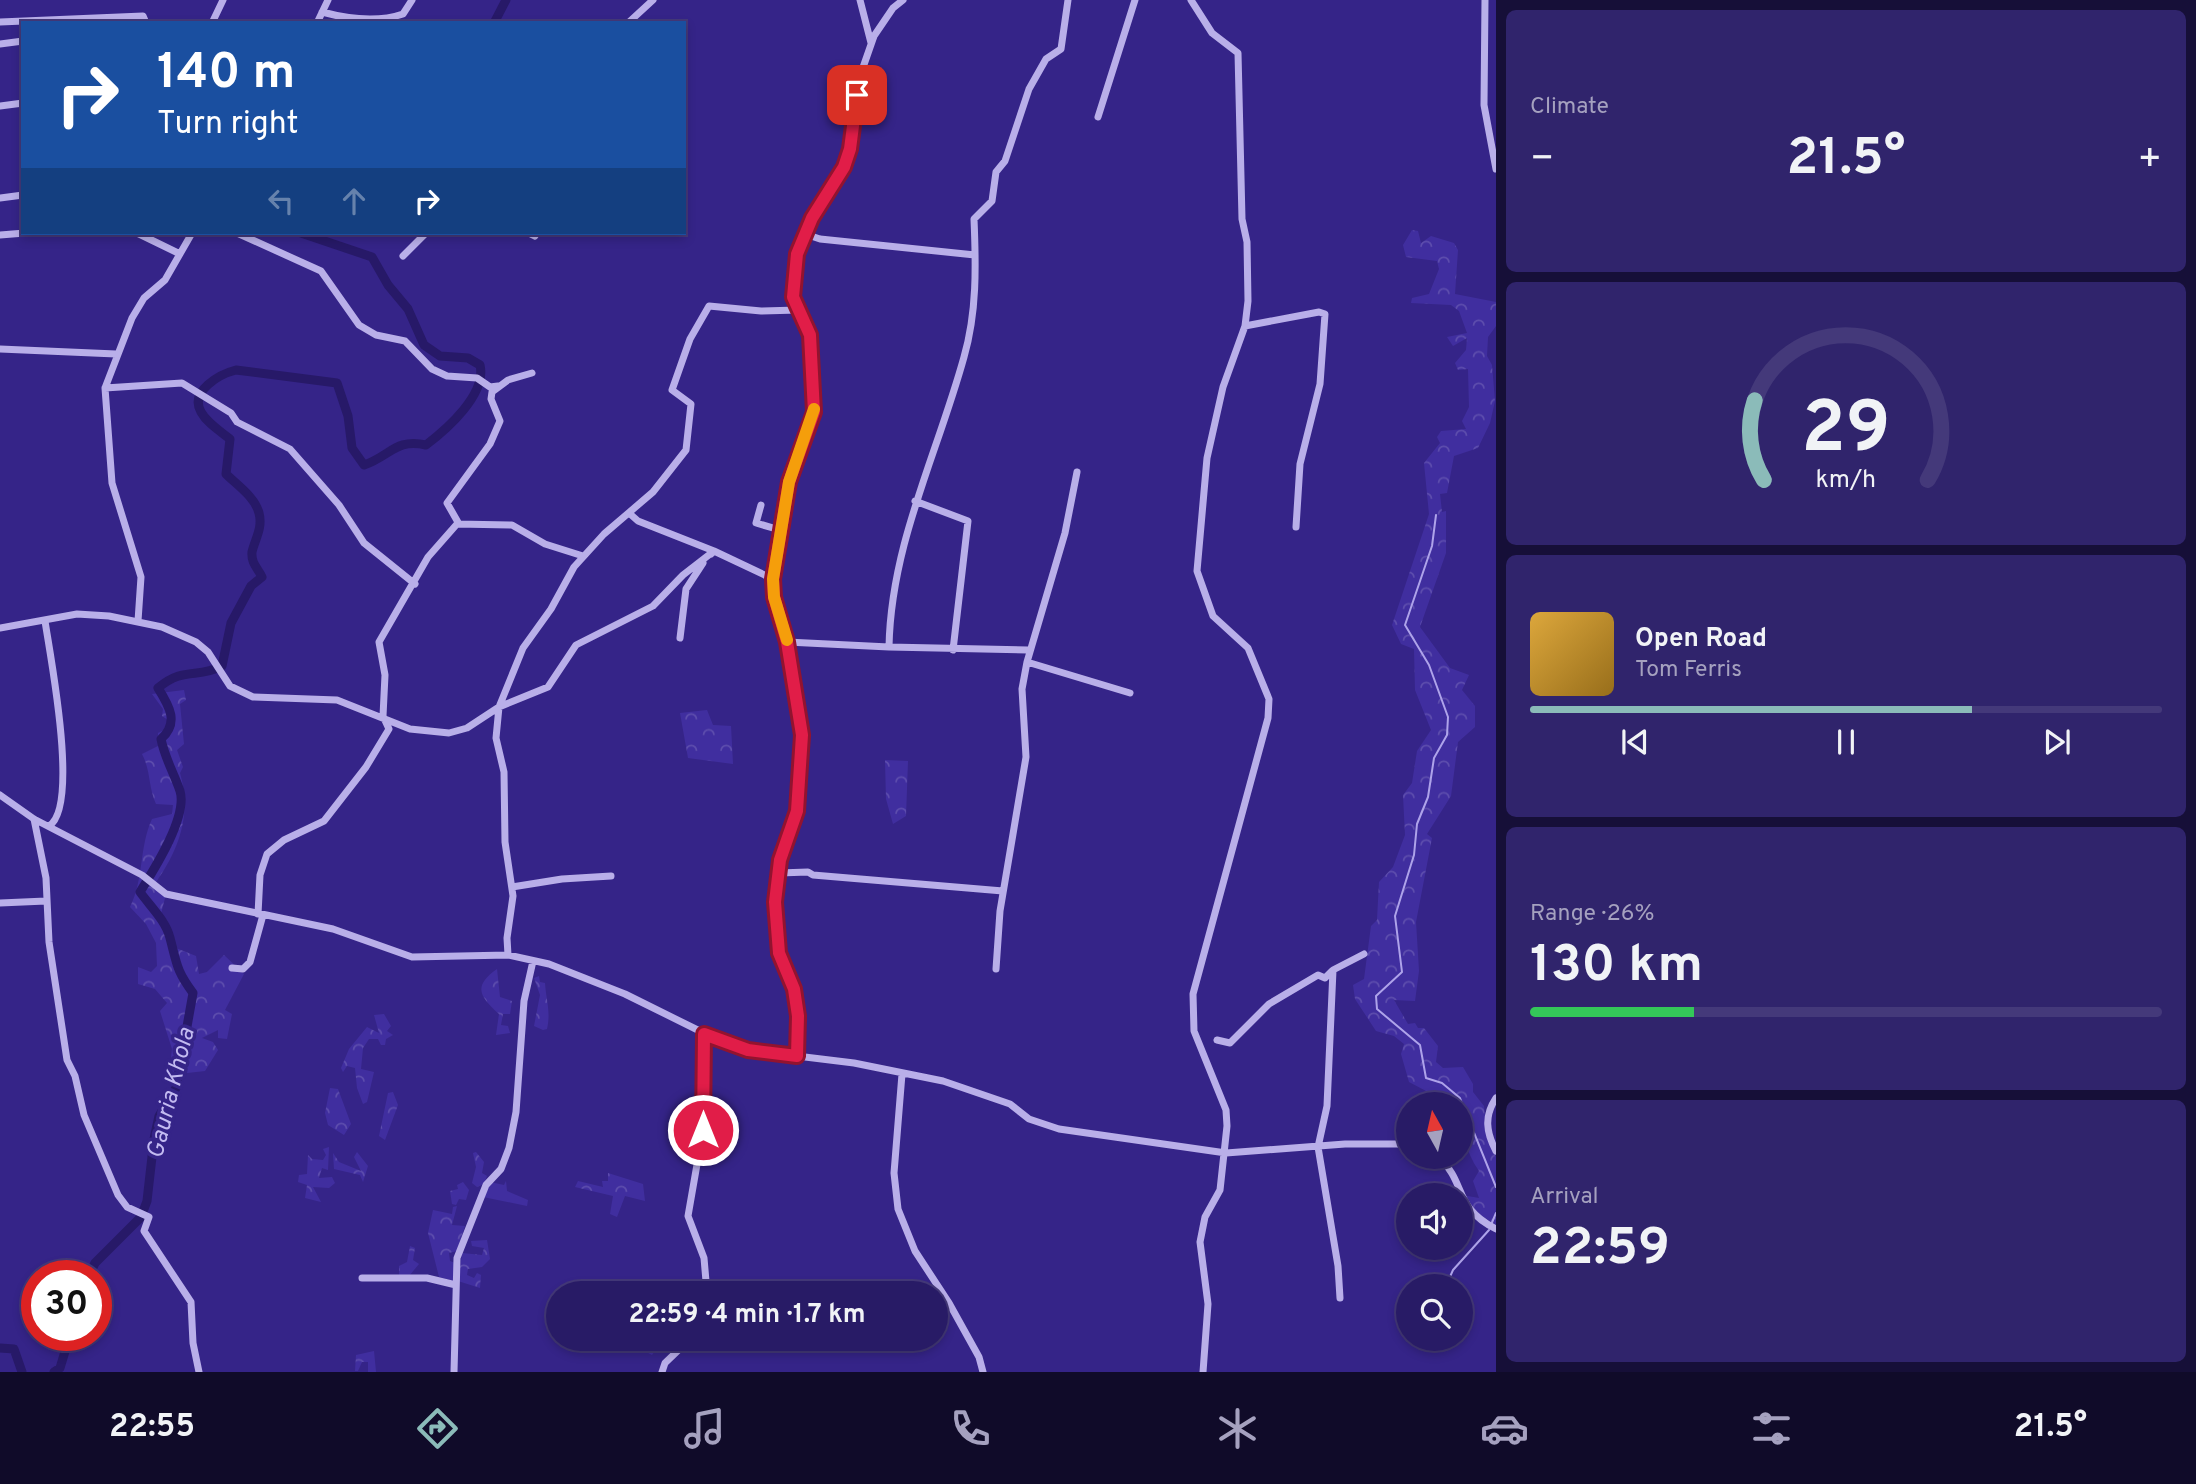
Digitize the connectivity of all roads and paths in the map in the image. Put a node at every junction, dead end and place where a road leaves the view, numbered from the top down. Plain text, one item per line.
1 (223, 0) edge
2 (328, 0) edge
3 (412, 0) edge
4 (653, 0) edge
5 (860, 0) edge
6 (903, 0) edge
7 (1068, 0) edge
8 (1135, 0) edge
9 (1192, 0) edge
10 (1485, 0) edge
11 (322, 12) junction
12 (399, 19) edge
13 (21, 21) edge
14 (24, 21) edge
15 (145, 21) edge
16 (213, 21) edge
17 (318, 21) edge
18 (630, 21) edge
19 (0, 22) edge
20 (21, 41) edge
21 (0, 44) edge
22 (872, 44) junction
23 (21, 103) edge
24 (0, 106) edge
25 (1098, 117) dead end
26 (1496, 169) edge
27 (21, 195) edge
28 (0, 198) edge
29 (21, 233) edge
30 (805, 234) junction
31 (0, 235) edge
32 (141, 235) edge
33 (191, 235) edge
34 (241, 235) edge
35 (424, 235) edge
36 (180, 254) junction
37 (975, 255) junction
38 (403, 256) dead end
39 (798, 310) junction
40 (1245, 326) junction
41 (0, 349) edge
42 (116, 354) junction
43 (532, 373) dead end
44 (494, 387) junction
45 (105, 388) junction
46 (1077, 472) dead end
47 (915, 502) junction
48 (761, 505) dead end
49 (629, 513) junction
50 (459, 524) junction
51 (1296, 527) dead end
52 (780, 530) junction
53 (714, 551) junction
54 (583, 556) junction
55 (773, 579) junction
56 (415, 584) junction
57 (45, 621) junction
58 (138, 621) junction
59 (0, 628) edge
60 (680, 638) dead end
61 (787, 642) junction
62 (889, 647) junction
63 (953, 650) junction
64 (1028, 650) junction
65 (1027, 662) junction
66 (1130, 693) dead end
67 (499, 707) junction
68 (386, 721) junction
69 (0, 795) edge
70 (34, 819) junction
71 (49, 826) junction
72 (779, 873) junction
73 (611, 876) dead end
74 (512, 887) junction
75 (1003, 891) junction
76 (46, 901) junction
77 (0, 903) edge
78 (261, 915) junction
79 (1364, 954) dead end
80 (508, 955) junction
81 (533, 961) junction
82 (232, 968) dead end
83 (996, 969) dead end
84 (1333, 970) junction
85 (704, 1034) junction
86 (1217, 1040) dead end
87 (797, 1056) junction
88 (902, 1074) junction
89 (1496, 1098) edge
90 (1396, 1144) edge
91 (1318, 1147) junction
92 (1496, 1151) edge
93 (1226, 1153) junction
94 (1448, 1169) edge
95 (1493, 1227) edge
96 (362, 1278) dead end
97 (706, 1281) edge
98 (456, 1285) junction
99 (1340, 1298) dead end
100 (678, 1351) edge
101 (199, 1372) edge
102 (454, 1372) edge
103 (662, 1372) edge
104 (982, 1372) edge
105 (1203, 1372) edge

1 - 16 street
2 - 11 street
3 - 12 street
4 - 18 street
5 - 22 street
6 - 22 street
7 - 37 street
8 - 25 street
9 - 40 street
10 - 26 street
11 - 12 street
11 - 17 street
13 - 19 street
14 - 15 street
20 - 21 street
22 - 30 street
23 - 24 street
27 - 28 street
29 - 31 street
30 - 37 street
30 - 39 street
32 - 36 street
33 - 36 street
34 - 44 street
35 - 38 street
36 - 42 street
37 - 47 street
39 - 49 street
39 - 52 street
40 - 51 street
40 - 93 street
41 - 42 street
42 - 45 street
43 - 44 street
44 - 50 street
45 - 56 street
45 - 58 street
46 - 64 street
47 - 62 street
47 - 63 street
48 - 52 street
49 - 53 street
49 - 54 street
50 - 54 street
50 - 56 street
52 - 55 street
53 - 55 street
53 - 60 street
53 - 67 street
54 - 67 street
55 - 61 street
56 - 68 street
57 - 58 street
57 - 59 street
57 - 71 street
58 - 68 street
61 - 62 street
61 - 72 street
62 - 63 street
63 - 64 street
64 - 65 street
65 - 66 street
65 - 75 street
67 - 68 street
67 - 74 street
68 - 78 street
69 - 70 street
70 - 71 street
70 - 76 street
71 - 78 street
72 - 75 street
72 - 87 street
73 - 74 street
74 - 80 street
75 - 83 street
76 - 77 street
76 - 101 street
78 - 80 street
78 - 82 street
79 - 84 street
80 - 81 street
81 - 85 street
81 - 98 street
84 - 86 street
84 - 91 street
85 - 87 street
85 - 97 street
87 - 88 street
88 - 93 street
88 - 104 street
89 - 92 street
90 - 91 street
91 - 93 street
91 - 99 street
93 - 105 street
94 - 95 street
96 - 98 street
98 - 102 street
100 - 103 street

